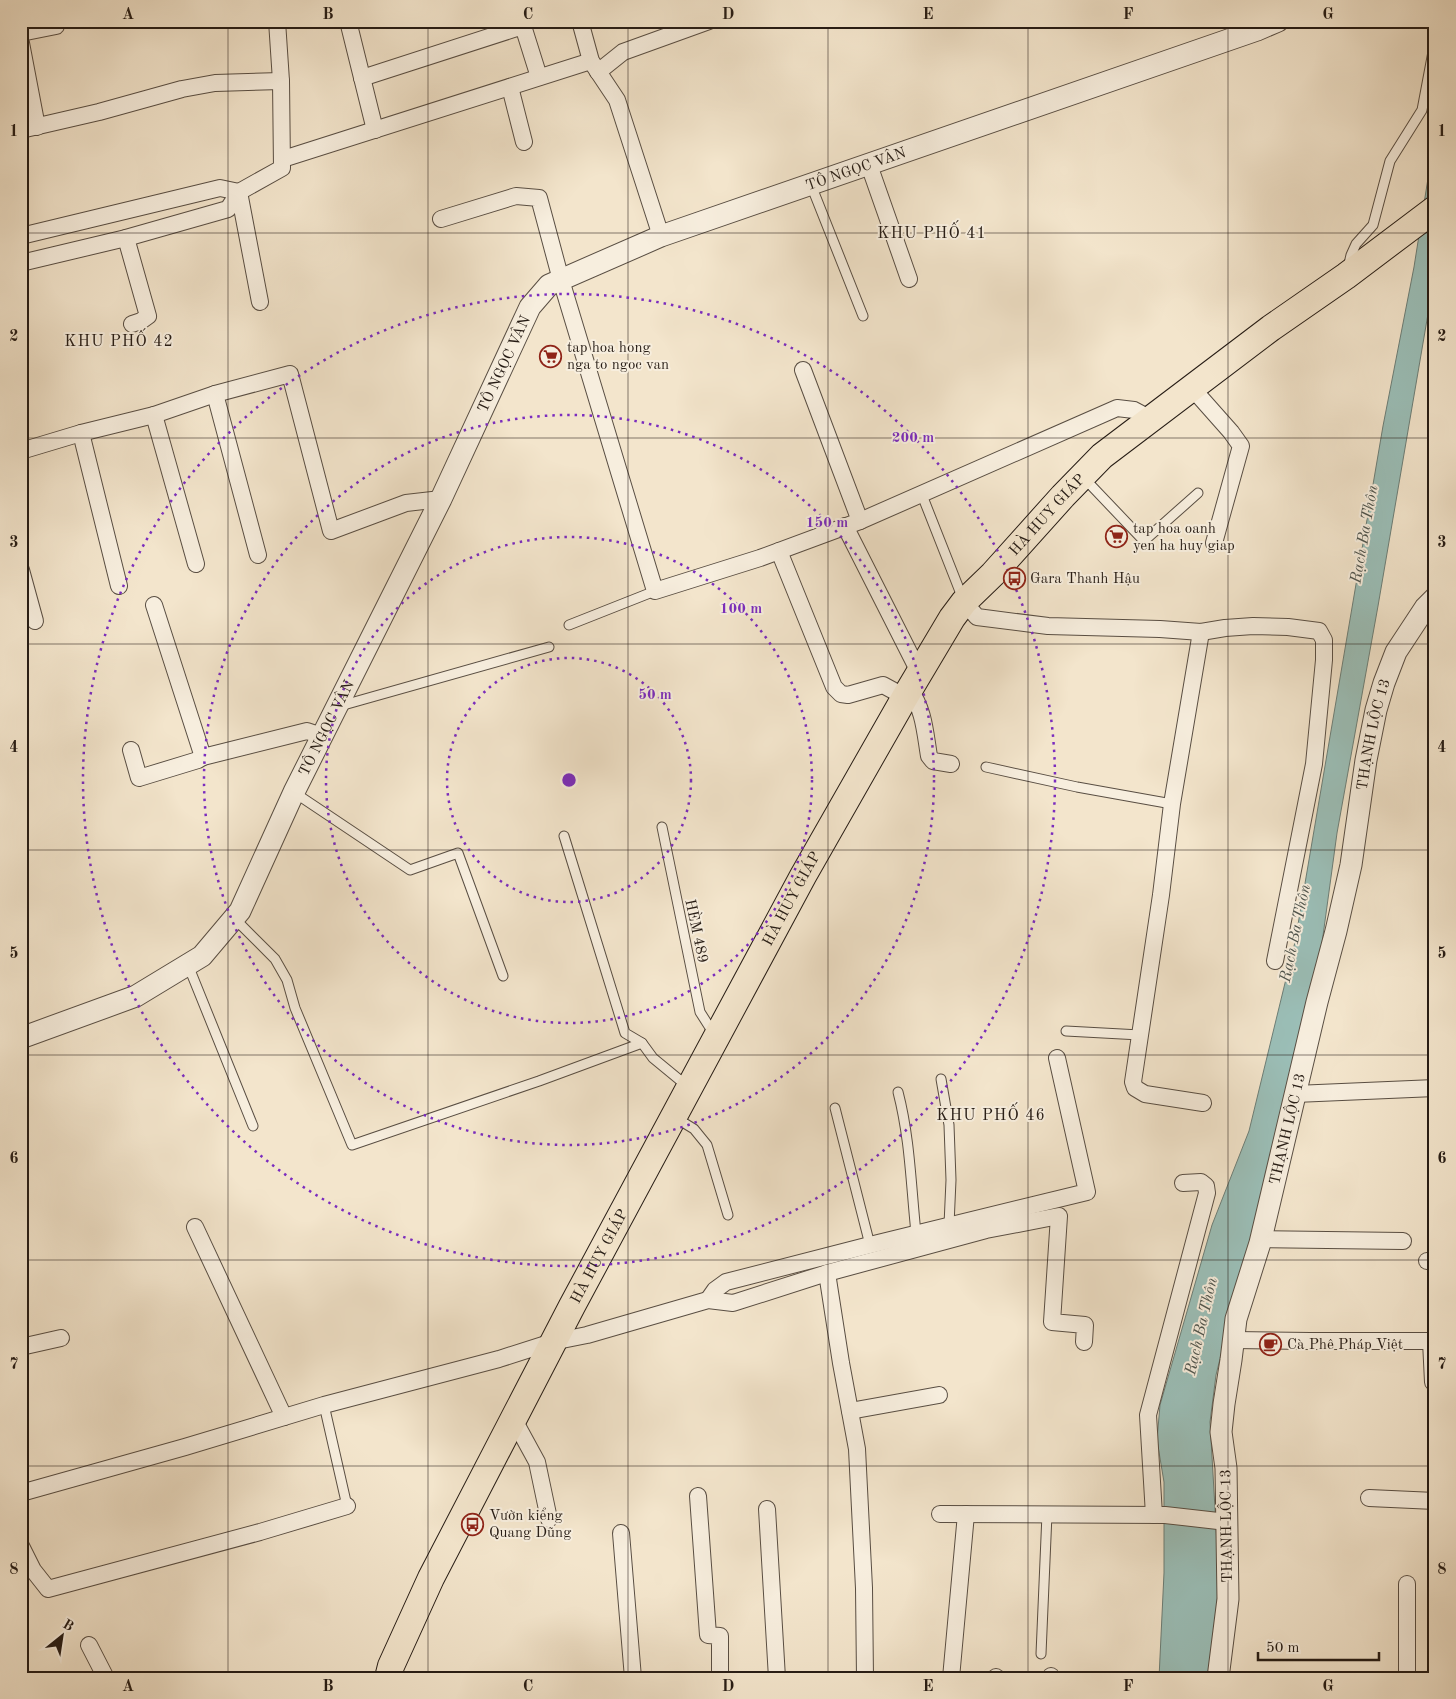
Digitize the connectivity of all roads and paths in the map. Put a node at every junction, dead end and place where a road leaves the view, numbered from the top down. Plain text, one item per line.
1 (277, 21) edge
2 (348, 21) edge
3 (580, 21) edge
4 (709, 21) edge
5 (1278, 21) edge
6 (522, 24) edge
7 (56, 26) dead end
8 (1256, 26) edge
9 (21, 33) edge
10 (1435, 41) edge
11 (21, 43) edge
12 (594, 66) junction
13 (362, 78) junction
14 (539, 78) junction
15 (281, 81) junction
16 (512, 94) junction
17 (29, 128) edge
18 (375, 130) junction
19 (524, 142) dead end
20 (283, 159) junction
21 (869, 166) junction
22 (811, 185) junction
23 (240, 192) junction
24 (1435, 209) edge
25 (441, 218) dead end
26 (21, 236) edge
27 (661, 236) junction
28 (126, 238) junction
29 (21, 263) edge
30 (1346, 276) junction
31 (909, 279) dead end
32 (561, 280) junction
33 (260, 302) dead end
34 (863, 316) dead end
35 (132, 324) dead end
36 (804, 370) dead end
37 (1192, 388) junction
38 (215, 394) junction
39 (154, 415) junction
40 (1151, 419) junction
41 (81, 434) junction
42 (21, 451) edge
43 (1082, 476) junction
44 (1198, 492) dead end
45 (922, 495) junction
46 (441, 499) junction
47 (853, 524) junction
48 (1214, 543) dead end
49 (779, 551) junction
50 (258, 555) dead end
51 (196, 564) dead end
52 (21, 570) edge
53 (119, 586) dead end
54 (655, 591) junction
55 (1435, 598) edge
56 (964, 602) junction
57 (154, 605) dead end
58 (35, 621) dead end
59 (569, 625) dead end
60 (1201, 632) junction
61 (549, 647) dead end
62 (911, 686) junction
63 (337, 707) junction
64 (322, 736) junction
65 (131, 750) dead end
66 (203, 757) junction
67 (951, 764) dead end
68 (986, 767) dead end
69 (294, 792) junction
70 (1172, 804) junction
71 (662, 827) dead end
72 (564, 836) dead end
73 (234, 918) junction
74 (1275, 961) dead end
75 (188, 965) junction
76 (503, 976) dead end
77 (1066, 1031) dead end
78 (1140, 1035) junction
79 (716, 1037) junction
80 (21, 1038) edge
81 (642, 1043) junction
82 (1057, 1058) dead end
83 (941, 1079) dead end
84 (689, 1088) junction
85 (1435, 1088) edge
86 (898, 1092) dead end
87 (1295, 1094) junction
88 (1203, 1103) dead end
89 (835, 1108) dead end
90 (674, 1116) junction
91 (253, 1126) dead end
92 (1183, 1183) dead end
93 (728, 1215) dead end
94 (949, 1225) junction
95 (195, 1227) dead end
96 (916, 1233) junction
97 (1261, 1239) junction
98 (1403, 1241) dead end
99 (870, 1244) junction
100 (827, 1273) junction
101 (708, 1300) junction
102 (61, 1338) dead end
103 (1234, 1340) junction
104 (552, 1342) junction
105 (1084, 1342) dead end
106 (21, 1347) edge
107 (1433, 1382) dead end
108 (940, 1395) dead end
109 (324, 1405) junction
110 (850, 1411) junction
111 (284, 1417) junction
112 (513, 1418) junction
113 (21, 1493) edge
114 (698, 1496) dead end
115 (1369, 1498) dead end
116 (1435, 1501) edge
117 (347, 1506) joint
118 (768, 1509) dead end
119 (940, 1514) dead end
120 (966, 1514) junction
121 (1047, 1514) junction
122 (1160, 1515) junction
123 (549, 1519) dead end
124 (1224, 1521) junction
125 (621, 1533) dead end
126 (21, 1546) edge
127 (1407, 1584) dead end
128 (89, 1644) dead end
129 (1041, 1654) dead end
130 (106, 1678) edge
131 (388, 1678) edge
132 (634, 1678) edge
133 (720, 1678) edge
134 (777, 1678) edge
135 (865, 1678) edge
136 (951, 1678) edge
137 (1218, 1678) edge
138 (1408, 1678) edge

1 - 15 street
2 - 13 street
3 - 12 street
4 - 12 street
5 - 8 street, TÔ NGỌC VÂN
6 - 13 street
6 - 14 street
7 - 9 street
8 - 21 street, TÔ NGỌC VÂN
10 - 30 lane
11 - 17 street
12 - 14 street
12 - 27 street
13 - 18 street
14 - 16 street
15 - 17 street
15 - 20 street
16 - 18 street
16 - 19 street
18 - 20 street
20 - 23 street
21 - 22 street, TÔ NGỌC VÂN
21 - 31 street
22 - 27 street, TÔ NGỌC VÂN
22 - 34 lane
23 - 26 street
23 - 28 street
23 - 33 street
24 - 30 main road, HÀ HUY GIÁP
25 - 32 street
27 - 32 street, TÔ NGỌC VÂN
28 - 29 street
28 - 35 street
30 - 37 main road, HÀ HUY GIÁP
32 - 46 street, TÔ NGỌC VÂN
32 - 54 street
36 - 47 street
37 - 40 main road, HÀ HUY GIÁP
37 - 48 street
38 - 39 street
38 - 46 street
38 - 50 street
39 - 41 street
39 - 51 street
40 - 43 main road, HÀ HUY GIÁP
40 - 45 street
41 - 42 street
41 - 53 street
43 - 44 lane
43 - 56 main road, HÀ HUY GIÁP
45 - 47 street
45 - 56 lane
46 - 63 street, TÔ NGỌC VÂN
47 - 49 street
47 - 62 street
49 - 54 street
49 - 62 street
52 - 58 street
54 - 59 lane
55 - 87 street, THẠNH LỘC 13
56 - 60 street
56 - 62 main road, HÀ HUY GIÁP
57 - 66 street
60 - 70 street
60 - 74 street
61 - 63 lane
62 - 67 street
62 - 79 main road, HÀ HUY GIÁP
63 - 64 street, TÔ NGỌC VÂN
64 - 66 street
64 - 69 street, TÔ NGỌC VÂN
65 - 66 street
68 - 70 lane
69 - 73 street, TÔ NGỌC VÂN
69 - 76 lane
70 - 78 street
71 - 79 lane, HÈM 489
72 - 81 lane
73 - 75 street, TÔ NGỌC VÂN
73 - 81 lane
75 - 80 street, TÔ NGỌC VÂN
75 - 91 lane
77 - 78 lane
78 - 88 street
79 - 84 main road, HÀ HUY GIÁP
81 - 84 lane
82 - 94 street
83 - 94 lane
84 - 90 main road, HÀ HUY GIÁP
85 - 87 street
86 - 96 lane
87 - 97 street, THẠNH LỘC 13
89 - 99 lane
90 - 93 lane
90 - 104 main road, HÀ HUY GIÁP
92 - 122 street
94 - 96 street
95 - 111 street
96 - 99 street
97 - 98 street
97 - 103 street, THẠNH LỘC 13
99 - 101 street
100 - 101 street
100 - 105 street
100 - 110 street
101 - 104 street
102 - 106 street
103 - 107 street
103 - 124 street, THẠNH LỘC 13
104 - 109 street
104 - 112 main road, HÀ HUY GIÁP
108 - 110 street
109 - 111 street
109 - 117 lane
110 - 135 street
111 - 113 street
112 - 123 street
112 - 131 main road, HÀ HUY GIÁP
114 - 133 street
115 - 116 street
117 - 126 street
118 - 134 street
119 - 120 street
120 - 121 street
120 - 136 street
121 - 122 street
121 - 129 lane
122 - 124 street
124 - 137 street, THẠNH LỘC 13
125 - 132 street
127 - 138 street
128 - 130 street

